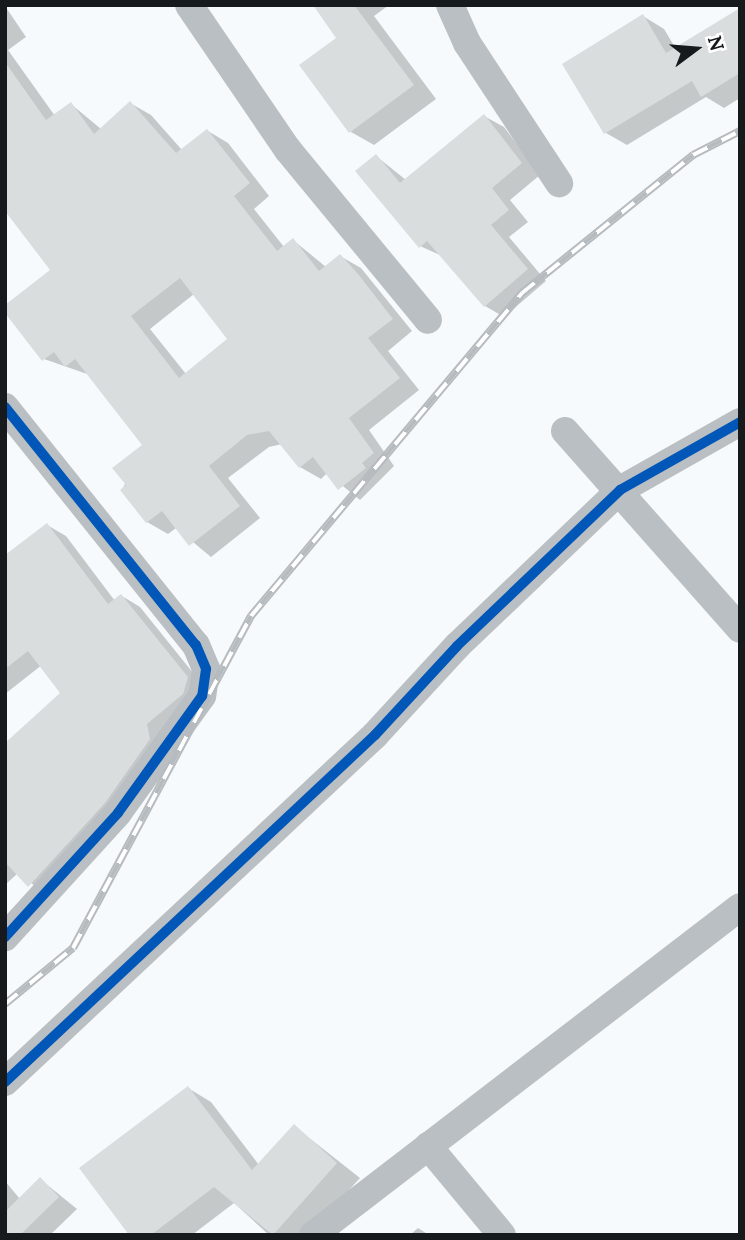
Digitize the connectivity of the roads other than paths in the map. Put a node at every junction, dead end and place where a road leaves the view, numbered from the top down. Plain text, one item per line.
1 (189, 5) edge
2 (450, 5) edge
3 (559, 183) dead end
4 (428, 320) dead end
5 (5, 407) edge
6 (740, 422) edge
7 (565, 431) dead end
8 (620, 490) junction
9 (740, 629) edge
10 (740, 907) edge
11 (5, 937) edge
12 (5, 1082) edge
13 (428, 1146) junction
14 (313, 1235) edge
15 (502, 1235) edge

1 - 4 street
2 - 3 street
5 - 11 street
6 - 8 street
7 - 8 street
8 - 9 street
8 - 12 street
10 - 13 street
13 - 14 street
13 - 15 street

